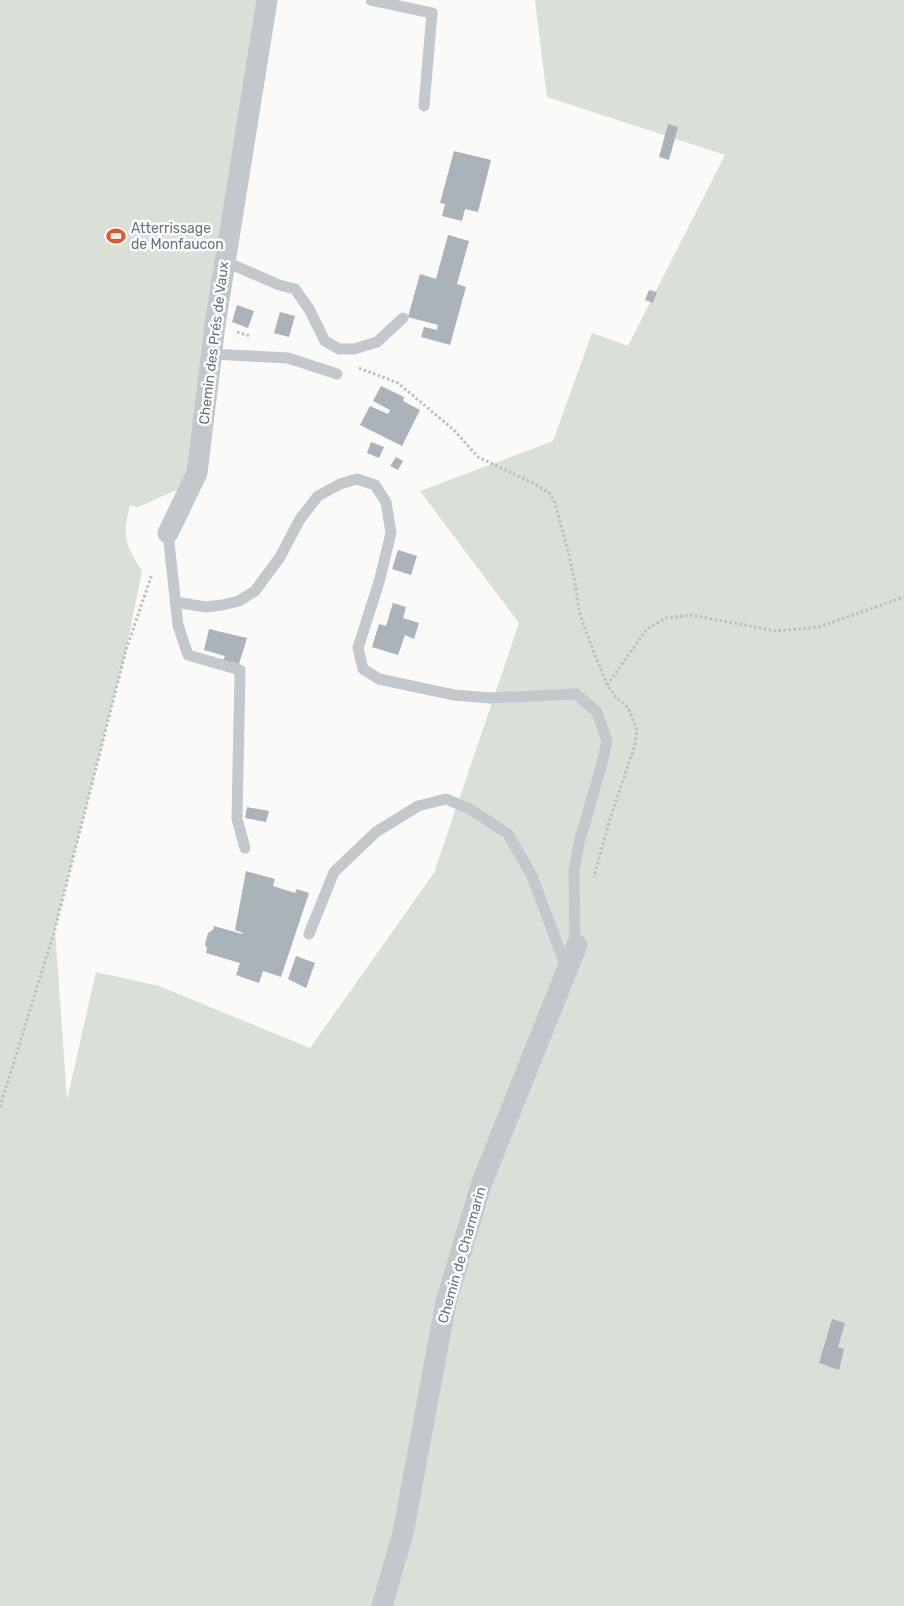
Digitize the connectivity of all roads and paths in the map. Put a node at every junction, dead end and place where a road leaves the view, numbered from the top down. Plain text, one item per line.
1 (267, 0) edge
2 (371, 0) edge
3 (424, 106) dead end
4 (224, 261) junction
5 (403, 318) dead end
6 (215, 326) junction
7 (253, 337) dead end
8 (211, 354) junction
9 (357, 367) dead end
10 (336, 374) dead end
11 (168, 533) junction
12 (904, 597) edge
13 (175, 602) junction
14 (607, 685) junction
15 (245, 848) dead end
16 (592, 886) dead end
17 (309, 934) dead end
18 (573, 955) junction
19 (0, 1107) edge
20 (382, 1606) edge

1 - 4 street, Chemin des Prés de Vaux
2 - 3 lane
4 - 5 lane
4 - 6 street, Chemin des Prés de Vaux
6 - 7 path
6 - 8 street, Chemin des Prés de Vaux
8 - 10 lane
8 - 11 street, Chemin des Prés de Vaux
9 - 14 path
11 - 13 lane
11 - 19 path
12 - 14 path
13 - 15 lane
13 - 18 lane
14 - 16 path
17 - 18 lane
18 - 20 street, Chemin de Charmarin

